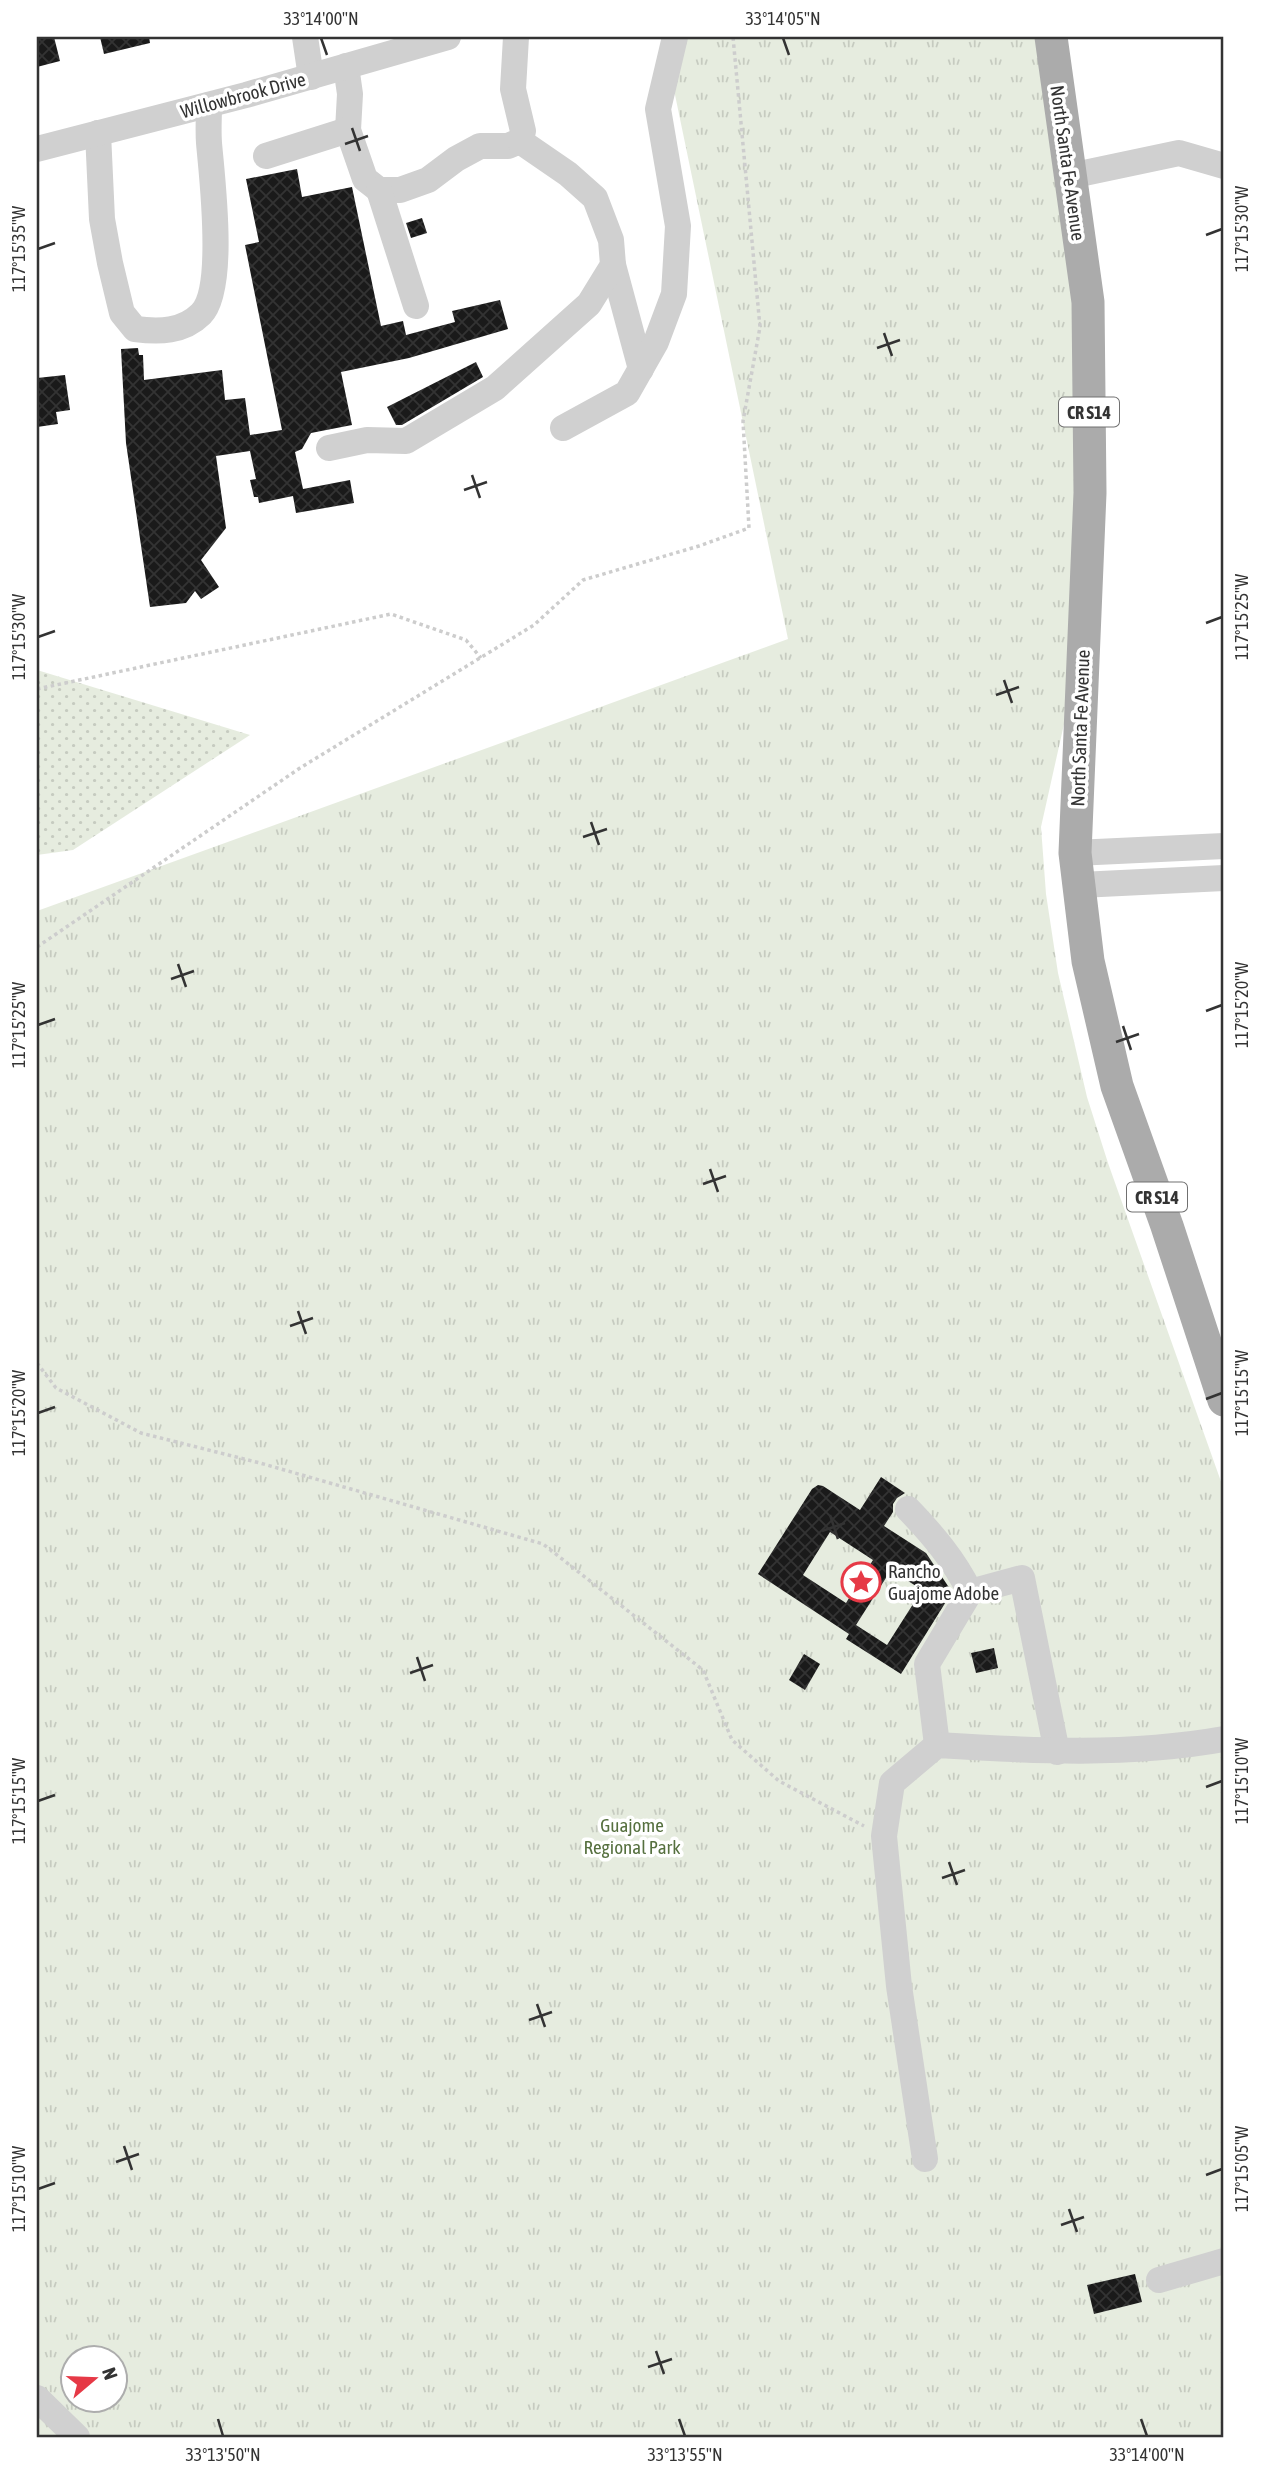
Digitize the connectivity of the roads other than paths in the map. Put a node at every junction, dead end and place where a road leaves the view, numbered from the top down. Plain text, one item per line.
1 (305, 37) edge
2 (448, 37) edge
3 (516, 37) edge
4 (675, 37) edge
5 (1051, 37) edge
6 (346, 66) junction
7 (310, 77) junction
8 (209, 105) junction
9 (348, 130) junction
10 (98, 134) junction
11 (520, 141) junction
12 (37, 149) edge
13 (266, 156) dead end
14 (1224, 166) edge
15 (1070, 176) junction
16 (379, 190) junction
17 (613, 265) junction
18 (416, 306) dead end
19 (641, 369) junction
20 (563, 428) dead end
21 (329, 448) dead end
22 (1224, 846) edge
23 (1075, 853) junction
24 (1224, 878) edge
25 (1080, 885) junction
26 (1224, 1400) edge
27 (908, 1510) dead end
28 (970, 1592) junction
29 (1224, 1739) edge
30 (937, 1745) junction
31 (1057, 1752) junction
32 (925, 2159) dead end
33 (1224, 2261) edge
34 (1159, 2280) dead end
35 (37, 2398) edge
36 (77, 2437) edge

1 - 7 street
2 - 6 street, Willowbrook Drive
3 - 11 street
4 - 19 street
5 - 15 main road, North Santa Fe Avenue / CR S14
6 - 7 street, Willowbrook Drive
6 - 9 street
7 - 8 street, Willowbrook Drive
8 - 10 street, Willowbrook Drive
8 - 10 street
9 - 13 street
9 - 16 street
10 - 12 street, Willowbrook Drive
11 - 16 street
11 - 17 street
14 - 15 street
15 - 23 main road, North Santa Fe Avenue / CR S14
16 - 18 street
17 - 19 street
17 - 21 street
19 - 20 street
22 - 23 street
23 - 25 main road, North Santa Fe Avenue / CR S14
24 - 25 street
25 - 26 main road, North Santa Fe Avenue / CR S14
27 - 28 street
28 - 30 street
28 - 31 street
29 - 31 street
30 - 31 street
30 - 32 street
33 - 34 street
35 - 36 street

